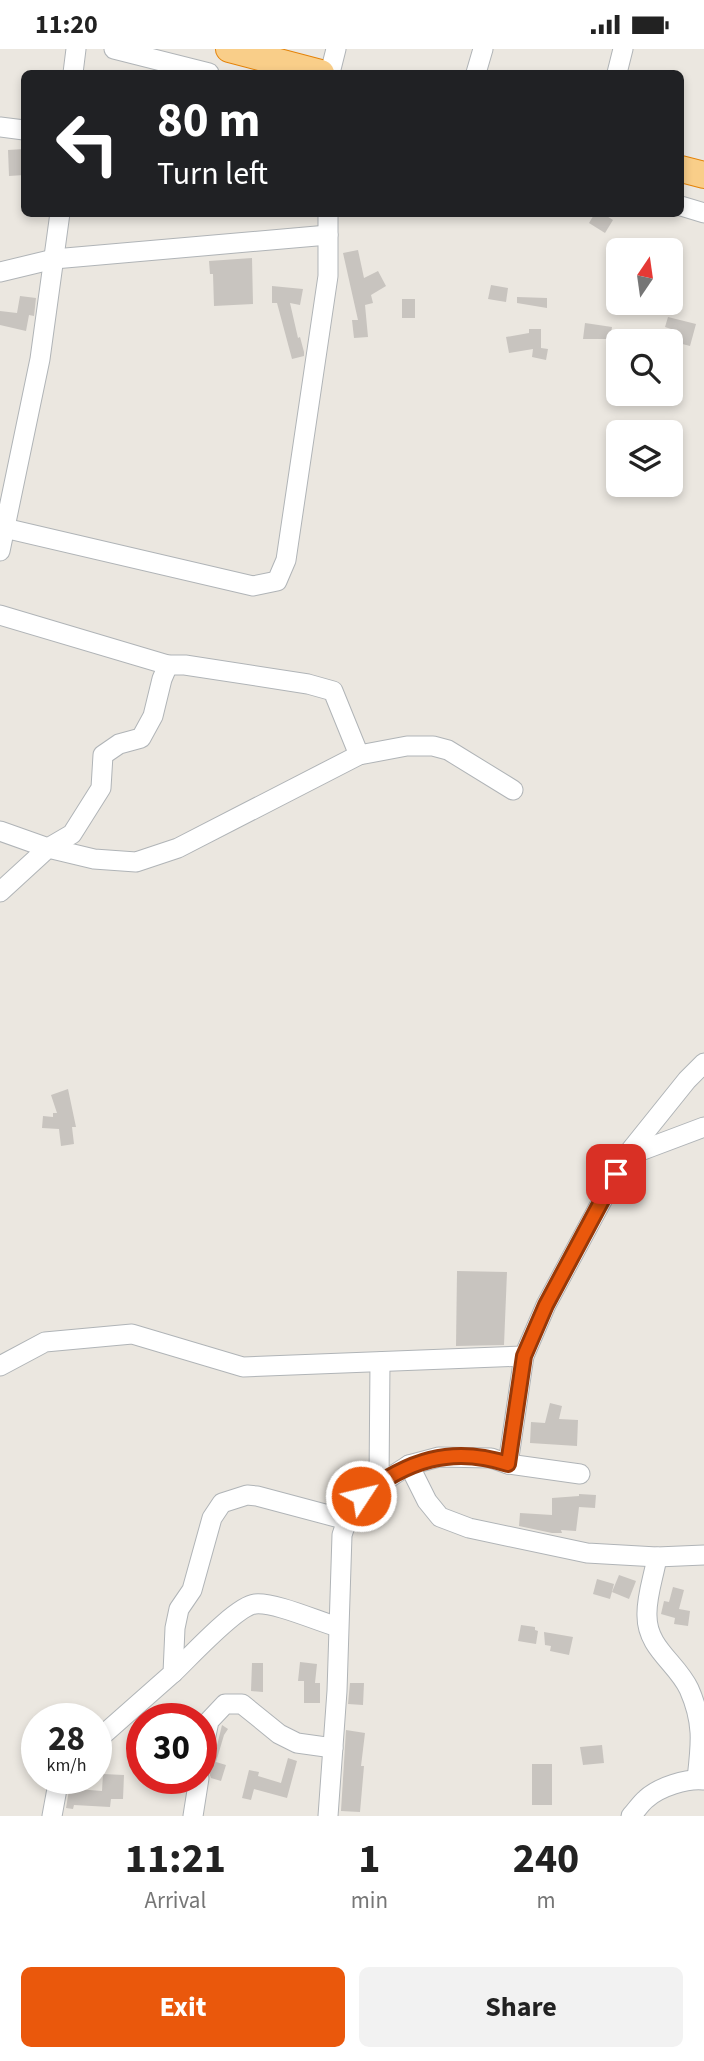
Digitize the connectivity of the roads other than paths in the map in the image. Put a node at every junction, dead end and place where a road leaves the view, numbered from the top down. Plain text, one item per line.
1 (76, 49) edge
2 (114, 49) edge
3 (229, 49) edge
4 (336, 49) edge
5 (483, 49) edge
6 (623, 49) edge
7 (73, 70) edge
8 (197, 70) edge
9 (310, 70) edge
10 (331, 70) edge
11 (477, 70) edge
12 (618, 70) edge
13 (0, 127) edge
14 (21, 130) edge
15 (684, 170) edge
16 (704, 175) edge
17 (684, 207) edge
18 (704, 213) edge
19 (59, 217) edge
20 (328, 217) edge
21 (328, 235) junction
22 (54, 259) junction
23 (0, 272) edge
24 (3, 527) edge
25 (0, 551) edge
26 (0, 615) edge
27 (168, 665) junction
28 (359, 755) junction
29 (513, 790) dead end
30 (0, 831) edge
31 (48, 848) junction
32 (0, 892) edge
33 (704, 1063) edge
34 (704, 1127) edge
35 (626, 1156) junction
36 (524, 1356) junction
37 (380, 1362) junction
38 (0, 1366) edge
39 (508, 1464) junction
40 (409, 1465) junction
41 (580, 1473) dead end
42 (379, 1482) junction
43 (347, 1520) junction
44 (704, 1555) edge
45 (657, 1557) junction
46 (338, 1627) junction
47 (173, 1672) junction
48 (217, 1712) edge
49 (112, 1727) edge
50 (333, 1748) junction
51 (700, 1779) edge
52 (56, 1794) edge
53 (196, 1794) edge
54 (52, 1816) edge
55 (193, 1816) edge
56 (328, 1816) edge
57 (631, 1816) edge

1 - 7 street
2 - 8 street
3 - 9 highway
4 - 10 street
5 - 11 street
6 - 12 street
13 - 14 street
15 - 16 highway
17 - 18 street
19 - 22 street
20 - 21 street
21 - 22 street
21 - 24 street
22 - 23 street
22 - 24 street
24 - 25 street
26 - 27 street
27 - 28 street
27 - 31 street
28 - 29 street
28 - 31 street
30 - 31 street
31 - 32 street
33 - 35 street
34 - 35 street
35 - 36 street
36 - 37 street
36 - 39 street
37 - 38 street
37 - 42 street
39 - 40 street
39 - 41 street
40 - 42 street
40 - 45 street
42 - 43 street
43 - 46 street
43 - 47 street
44 - 45 street
45 - 51 street
46 - 47 street
46 - 50 street
47 - 49 street
48 - 50 street
50 - 56 street
51 - 57 street
52 - 54 street
53 - 55 street

